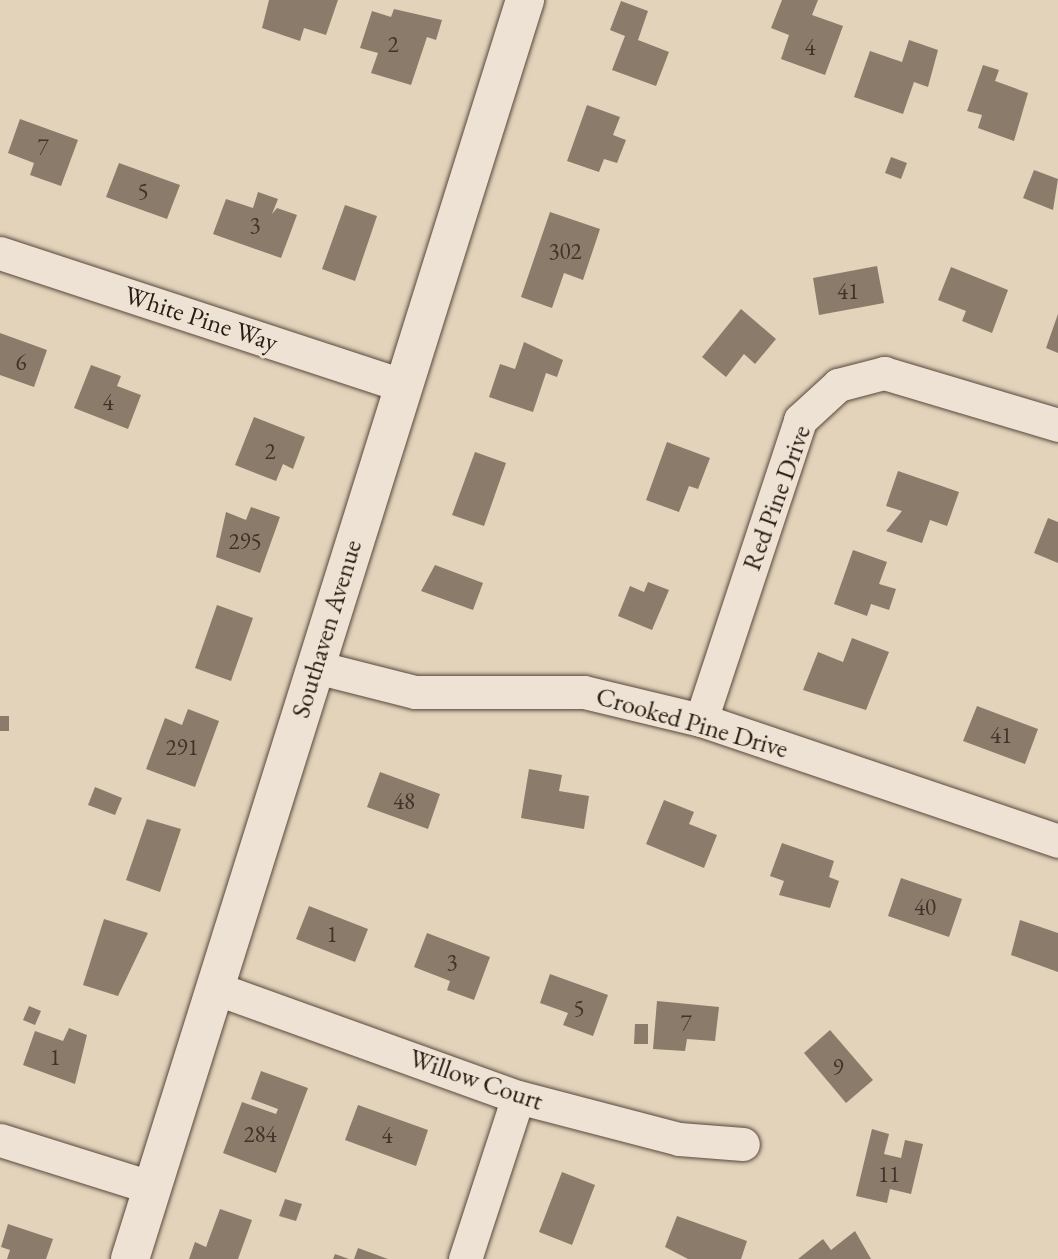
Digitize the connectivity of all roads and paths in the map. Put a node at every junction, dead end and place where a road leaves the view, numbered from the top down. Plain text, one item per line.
1 (525, 0) edge
2 (0, 253) edge
3 (402, 385) junction
4 (1058, 425) edge
5 (316, 667) junction
6 (701, 719) junction
7 (1058, 841) edge
8 (215, 988) junction
9 (518, 1097) junction
10 (0, 1140) edge
11 (743, 1144) dead end
12 (153, 1188) junction
13 (130, 1259) edge
14 (465, 1259) edge

1 - 3 street, Southaven Avenue
2 - 3 street, White Pine Way
3 - 5 street, Southaven Avenue
4 - 6 street, Red Pine Drive
5 - 6 street, Crooked Pine Drive
5 - 8 street, Southaven Avenue
6 - 7 street, Crooked Pine Drive
8 - 9 street, Willow Court
8 - 12 street, Southaven Avenue
9 - 11 street, Willow Court
9 - 14 street
10 - 12 street
12 - 13 street, Southaven Avenue

